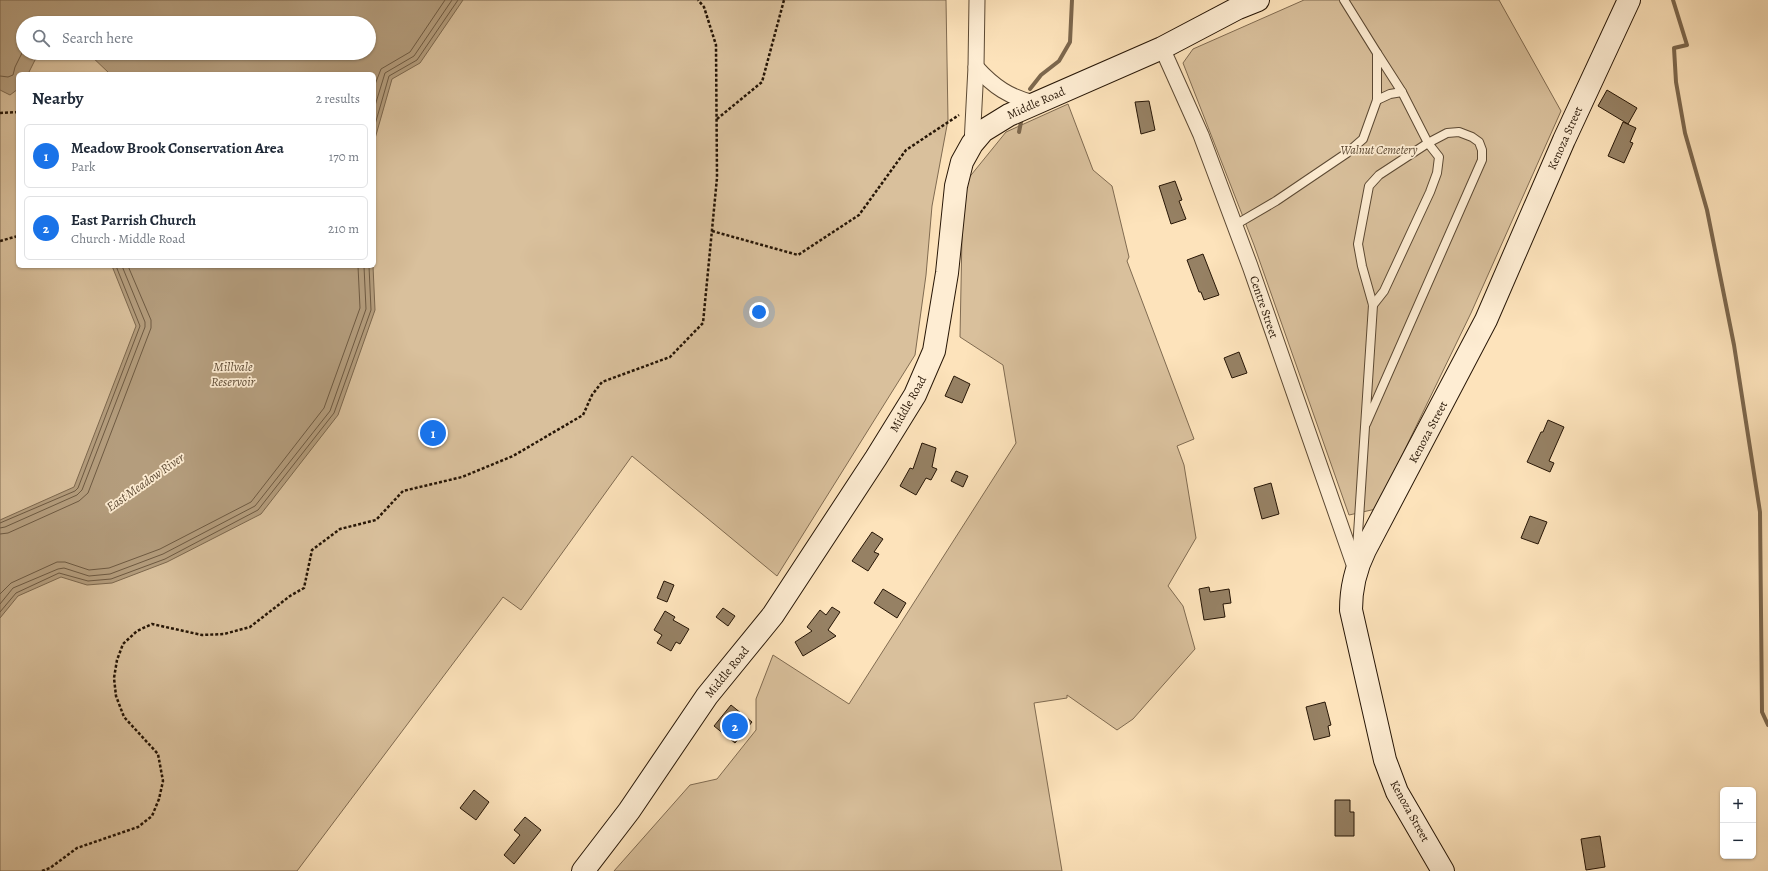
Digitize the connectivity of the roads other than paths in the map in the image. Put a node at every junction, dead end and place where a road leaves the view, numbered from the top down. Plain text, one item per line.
1 (976, 0) edge
2 (1258, 0) edge
3 (1344, 0) edge
4 (1629, 0) edge
5 (1162, 48) junction
6 (1377, 53) junction
7 (976, 67) junction
8 (1402, 92) junction
9 (1377, 100) junction
10 (1035, 103) junction
11 (1428, 143) junction
12 (972, 144) junction
13 (1235, 226) junction
14 (1373, 305) junction
15 (1366, 424) junction
16 (1356, 570) junction
17 (583, 871) edge
18 (1443, 871) edge

1 - 7 street
2 - 5 street, Middle Road
3 - 6 lane
4 - 16 street, Kenoza Street
5 - 10 street, Middle Road
5 - 13 street, Centre Street
6 - 8 lane
6 - 9 lane
7 - 10 street
7 - 12 street
8 - 9 lane
8 - 11 lane
9 - 13 lane
10 - 12 street, Middle Road
11 - 14 lane
11 - 14 lane
11 - 15 lane
12 - 17 street, Middle Road
13 - 16 street, Centre Street
14 - 15 lane
15 - 16 lane
16 - 18 street, Kenoza Street

